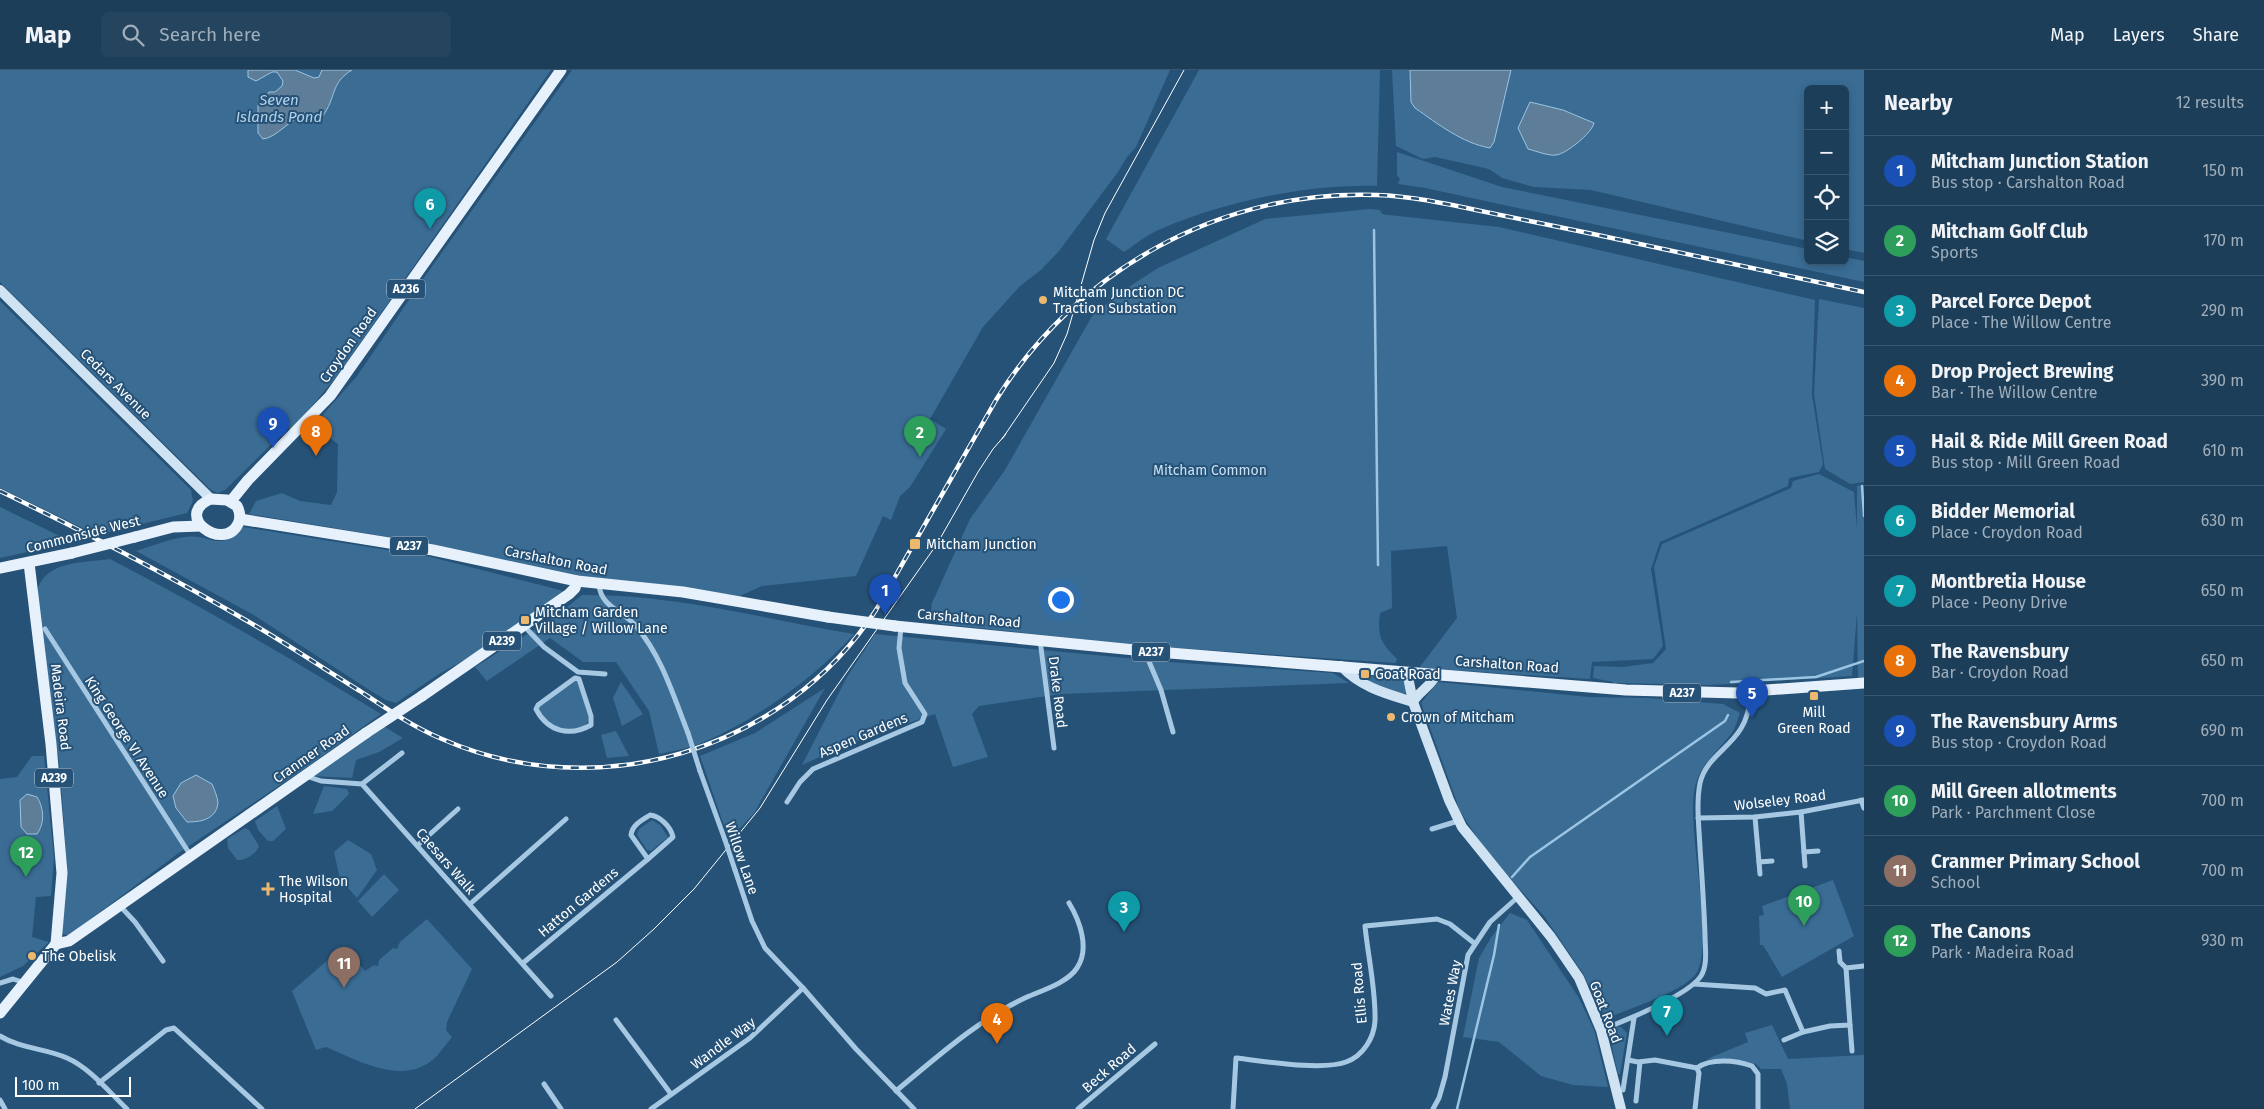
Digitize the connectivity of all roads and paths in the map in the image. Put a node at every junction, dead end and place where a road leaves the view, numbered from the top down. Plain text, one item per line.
1 (561, 70) edge
2 (0, 290) edge
3 (211, 499) junction
4 (230, 501) junction
5 (240, 519) junction
6 (199, 521) junction
7 (29, 563) junction
8 (0, 568) edge
9 (577, 582) junction
10 (599, 585) junction
11 (524, 626) junction
12 (898, 626) junction
13 (45, 629) dead end
14 (1040, 640) junction
15 (1145, 651) junction
16 (1341, 666) junction
17 (578, 672) junction
18 (1406, 672) junction
19 (605, 674) dead end
20 (1436, 674) junction
21 (577, 678) junction
22 (1864, 683) edge
23 (1750, 697) junction
24 (1413, 702) junction
25 (1173, 732) dead end
26 (1054, 748) dead end
27 (402, 754) dead end
28 (306, 775) junction
29 (362, 784) junction
30 (1862, 800) edge
31 (787, 802) dead end
32 (458, 808) dead end
33 (1864, 808) edge
34 (1801, 812) junction
35 (1755, 817) junction
36 (1698, 818) junction
37 (566, 819) dead end
38 (1458, 821) junction
39 (1432, 830) dead end
40 (418, 845) junction
41 (1818, 851) dead end
42 (1804, 852) junction
43 (191, 856) junction
44 (648, 859) junction
45 (1772, 861) dead end
46 (1759, 862) junction
47 (1805, 866) dead end
48 (1760, 874) dead end
49 (1518, 897) junction
50 (1069, 903) dead end
51 (470, 904) junction
52 (120, 906) junction
53 (56, 944) junction
54 (1474, 944) junction
55 (1839, 951) dead end
56 (163, 961) dead end
57 (523, 963) junction
58 (1864, 966) edge
59 (1846, 968) junction
60 (0, 983) edge
61 (25, 984) junction
62 (1694, 984) junction
63 (803, 988) junction
64 (552, 996) dead end
65 (0, 1013) edge
66 (1634, 1018) junction
67 (616, 1020) dead end
68 (1850, 1025) junction
69 (1602, 1030) junction
70 (1803, 1032) junction
71 (0, 1036) edge
72 (1784, 1040) dead end
73 (1154, 1044) dead end
74 (1852, 1051) dead end
75 (1628, 1060) junction
76 (1640, 1062) junction
77 (1697, 1068) junction
78 (99, 1083) junction
79 (544, 1084) dead end
80 (1624, 1090) dead end
81 (896, 1091) junction
82 (671, 1094) junction
83 (0, 1100) edge
84 (1636, 1101) dead end
85 (5, 1109) edge
86 (127, 1109) edge
87 (262, 1109) edge
88 (561, 1109) edge
89 (651, 1109) edge
90 (914, 1109) edge
91 (1078, 1109) edge
92 (1233, 1109) edge
93 (1433, 1109) edge
94 (1621, 1109) edge
95 (1696, 1109) edge
96 (1758, 1109) edge

1 - 4 main road, Croydon Road / A236
2 - 3 street, Cedars Avenue
3 - 4 main road
3 - 6 main road
4 - 5 main road
5 - 6 main road
5 - 9 main road, Carshalton Road / A237
6 - 7 main road, Commonside West, bridge
7 - 8 main road, Commonside West
7 - 53 main road, Madeira Road / A239
9 - 10 main road, Carshalton Road / A237
9 - 11 main road, Cranmer Road / A239
10 - 12 main road, Carshalton Road / A237, bridge
10 - 63 street, Willow Lane, bridge
11 - 17 street
11 - 28 main road, Cranmer Road / A239, bridge
12 - 14 main road, Carshalton Road / A237
12 - 31 street, Aspen Gardens
13 - 43 street, King George VI Avenue
14 - 15 main road, Carshalton Road / A237
14 - 26 street, Drake Road
15 - 16 main road, Carshalton Road / A237
15 - 25 street
16 - 18 main road, Carshalton Road / A237
16 - 24 street
17 - 19 street
17 - 21 street
18 - 20 main road, Carshalton Road / A237
18 - 24 street, Goat Road
20 - 23 main road, Carshalton Road / A237
20 - 24 street
21 - 21 street
22 - 23 main road, A237
23 - 36 street
24 - 38 street, Goat Road
27 - 29 street
28 - 29 street
28 - 43 main road, Cranmer Road / A239
29 - 40 street, Caesars Walk
30 - 33 street
30 - 34 street, Wolseley Road
32 - 40 street
34 - 35 street, Wolseley Road
34 - 42 street
35 - 36 street, Wolseley Road
35 - 46 street
36 - 62 street
37 - 51 street
38 - 39 street
38 - 49 street, Goat Road
40 - 51 street, Caesars Walk
41 - 42 street
42 - 47 street
43 - 52 main road, Cranmer Road / A239
44 - 44 street, Hatton Gardens
44 - 57 street, Hatton Gardens
45 - 46 street
46 - 48 street
49 - 54 street, Wates Way
49 - 69 street, Goat Road
50 - 81 street
51 - 57 street, Caesars Walk
52 - 53 main road, Cranmer Road / A239
52 - 56 street
53 - 61 main road, A239
54 - 92 street, Ellis Road
54 - 93 street, Wates Way
55 - 59 street
57 - 64 street, Caesars Walk
58 - 59 street
59 - 68 street
60 - 61 street
61 - 65 main road, A239
62 - 66 street
62 - 70 street
63 - 81 street, Willow Lane
63 - 82 street, Wandle Way
66 - 69 street
66 - 75 street
67 - 82 street
68 - 70 street
68 - 74 street
69 - 94 street, Goat Road
70 - 72 street
71 - 78 street
73 - 91 street, Beck Road
75 - 76 street
75 - 80 street
76 - 77 street
76 - 84 street
77 - 95 street
77 - 96 street
78 - 86 street
78 - 87 street
79 - 88 street
81 - 90 street, Willow Lane
82 - 89 street, Wandle Way
83 - 85 street

